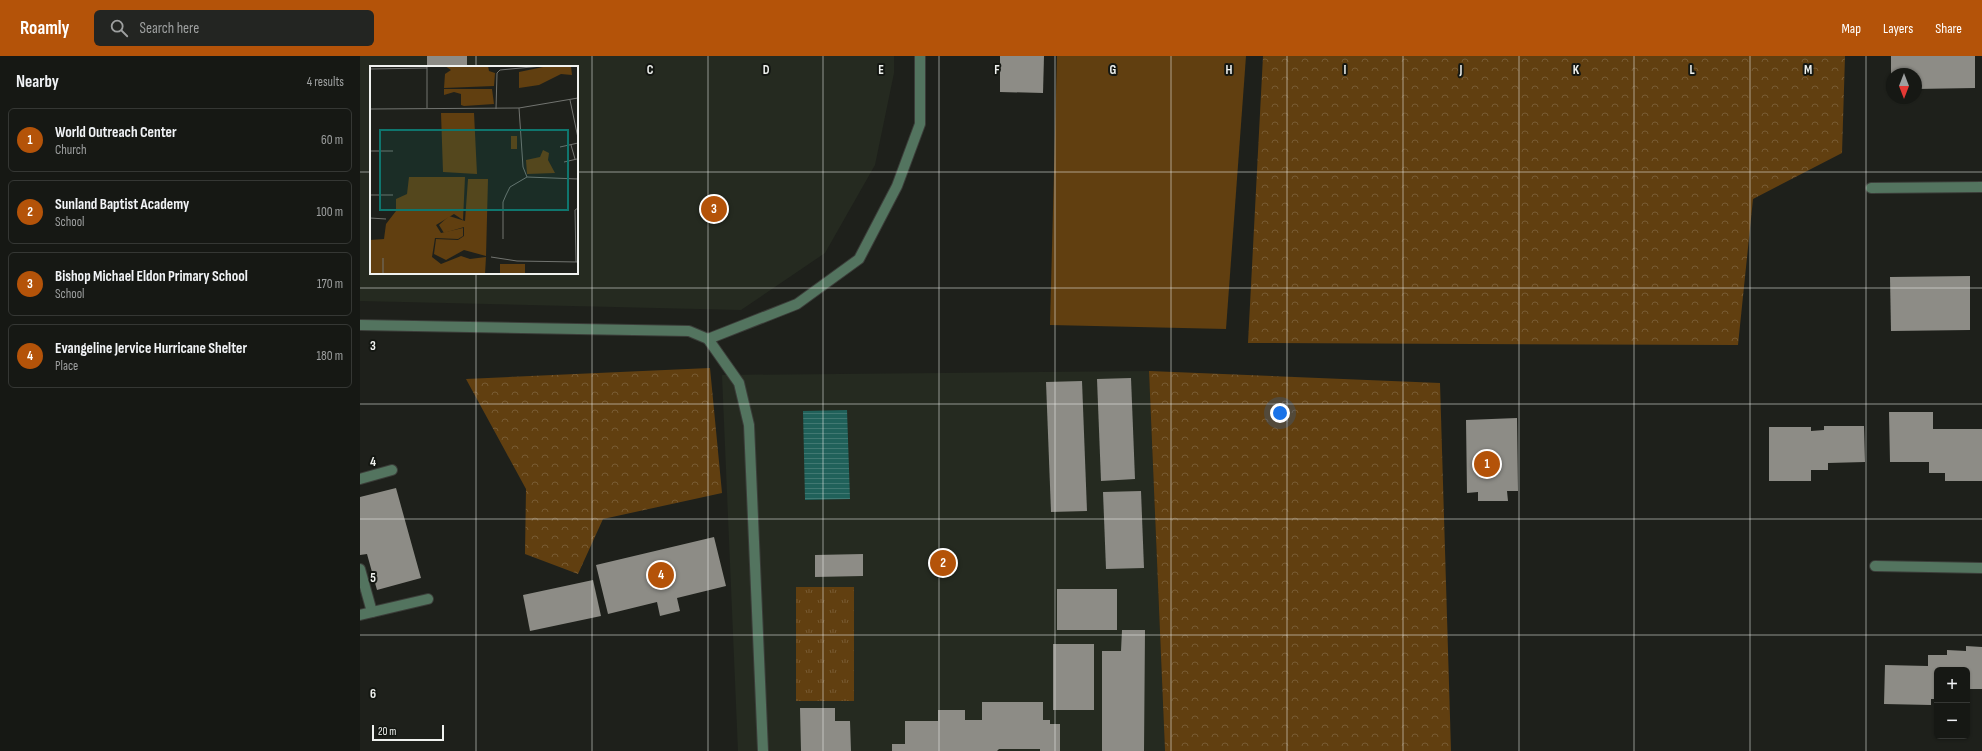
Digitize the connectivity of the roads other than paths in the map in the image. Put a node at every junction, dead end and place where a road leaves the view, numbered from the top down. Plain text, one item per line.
1 (920, 56) edge
2 (1871, 188) dead end
3 (1982, 188) edge
4 (360, 325) edge
5 (708, 339) junction
6 (392, 470) dead end
7 (360, 479) edge
8 (1875, 566) dead end
9 (1982, 568) edge
10 (360, 569) edge
11 (428, 599) dead end
12 (372, 612) junction
13 (360, 615) edge
14 (763, 751) edge

1 - 5 street
2 - 3 street
4 - 5 street
5 - 14 street
6 - 7 street
8 - 9 street
10 - 12 street
11 - 12 street
12 - 13 street

